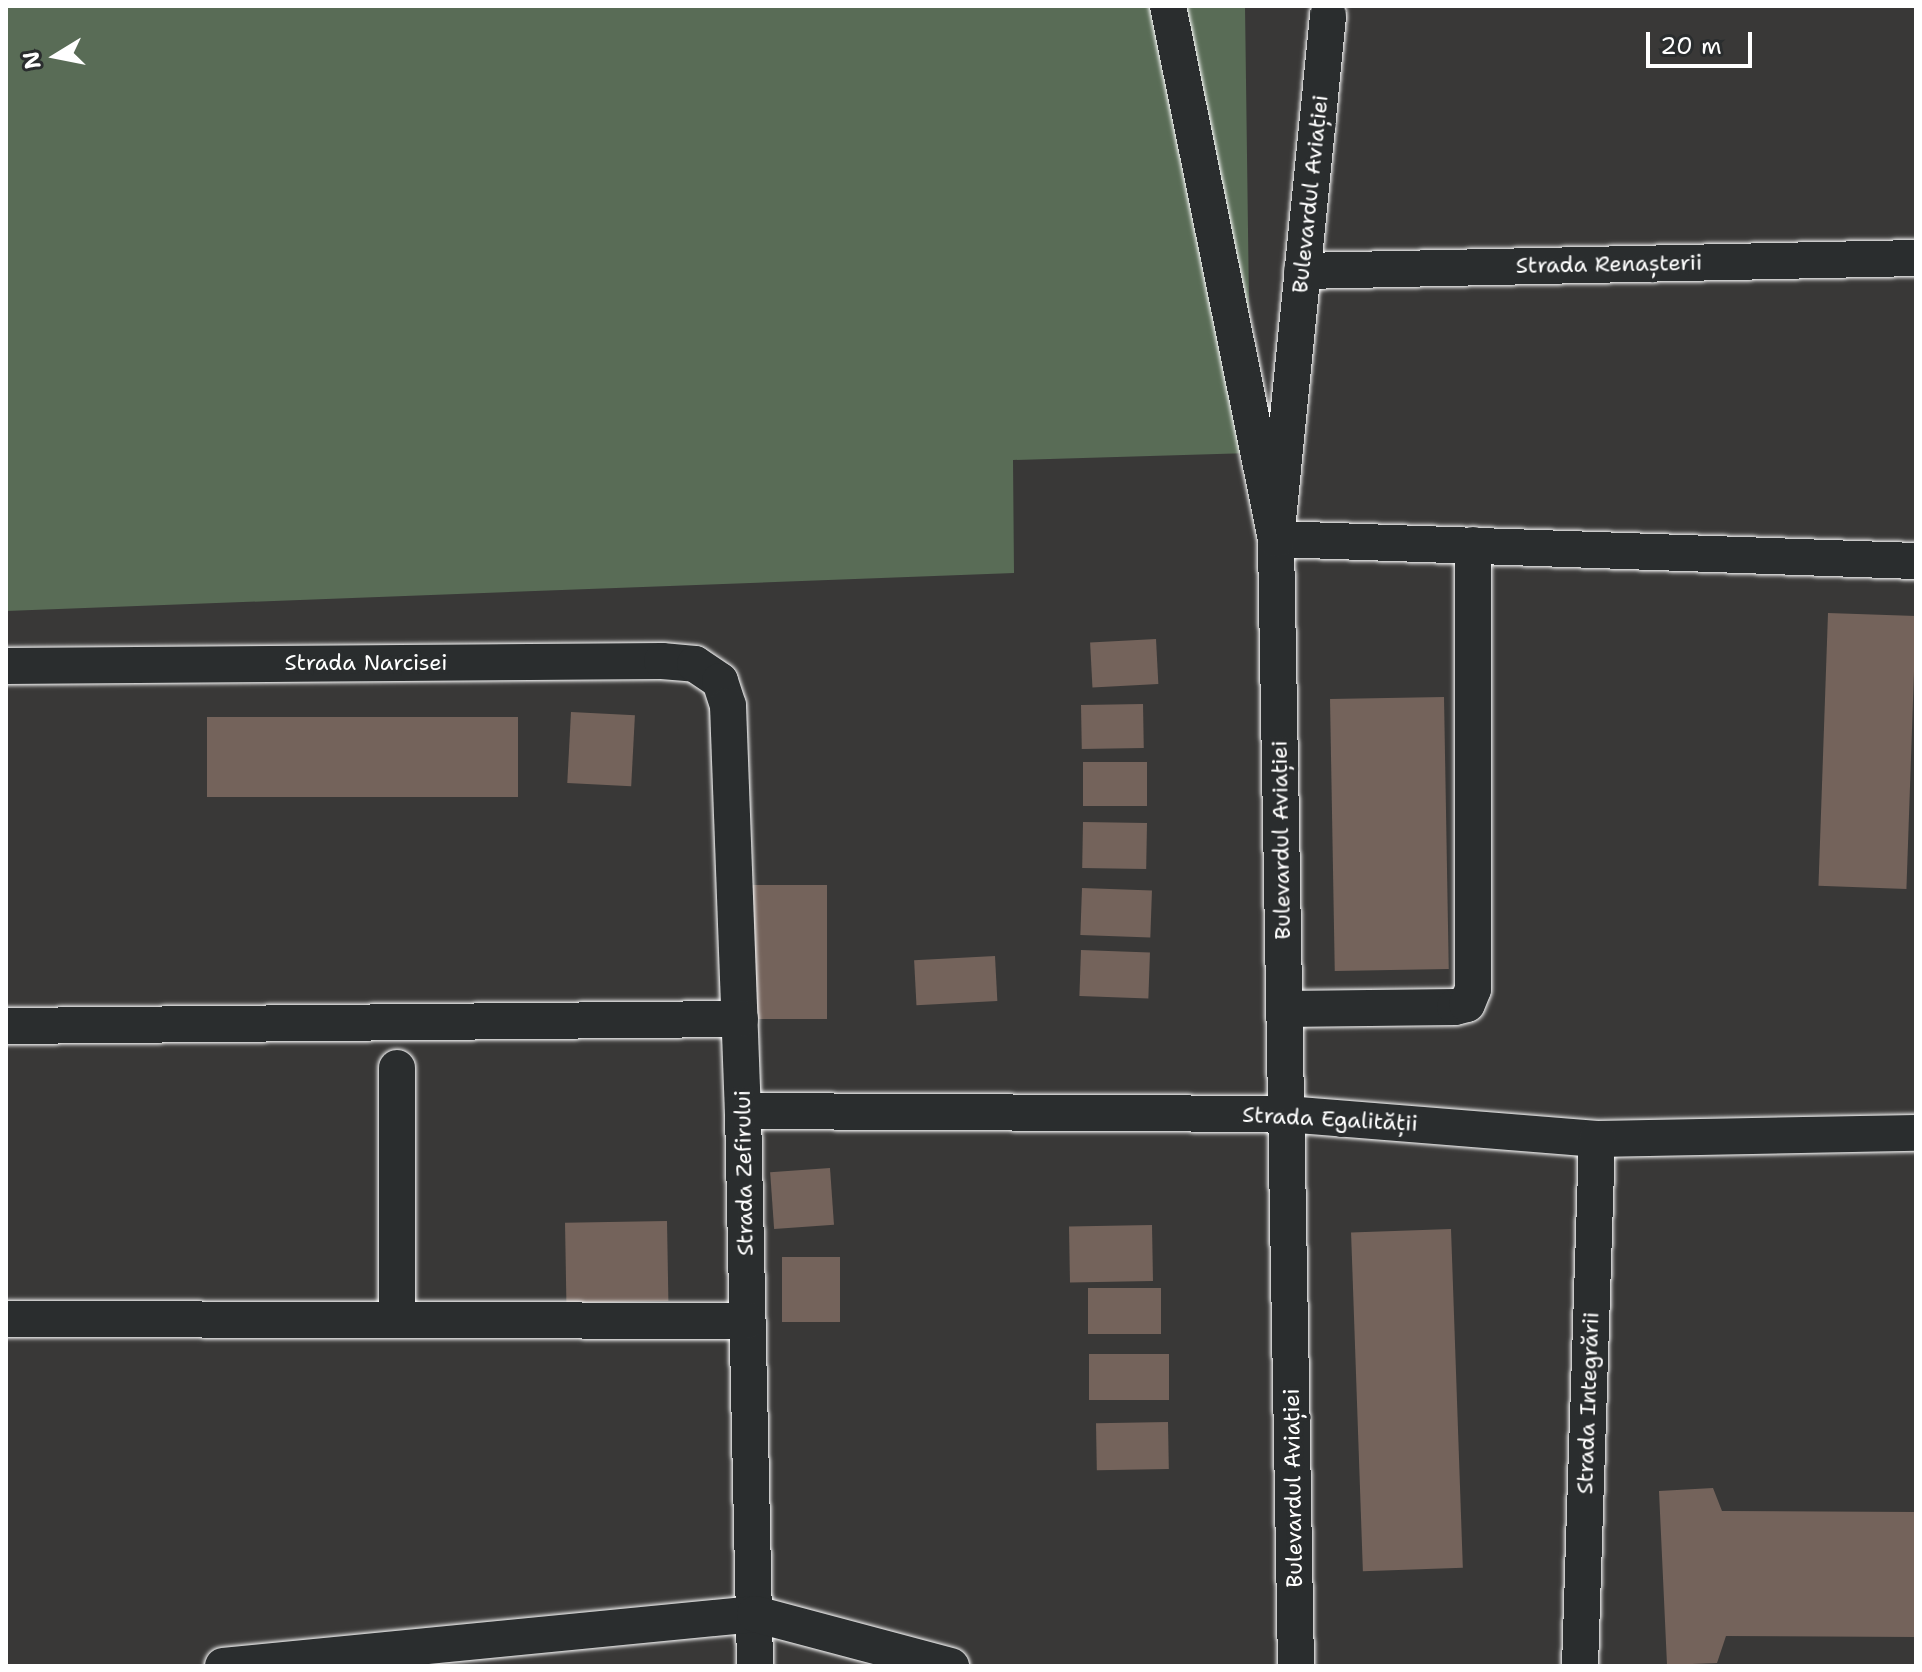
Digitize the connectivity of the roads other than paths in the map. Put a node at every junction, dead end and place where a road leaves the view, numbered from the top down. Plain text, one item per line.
1 (1168, 6) edge
2 (1328, 16) dead end
3 (1916, 258) edge
4 (1302, 271) junction
5 (1276, 539) junction
6 (1473, 545) junction
7 (1916, 561) edge
8 (6, 666) edge
9 (720, 681) joint
10 (1284, 1009) junction
11 (740, 1019) junction
12 (6, 1026) edge
13 (397, 1068) dead end
14 (743, 1111) junction
15 (1286, 1114) junction
16 (1916, 1133) edge
17 (1597, 1139) junction
18 (6, 1319) edge
19 (397, 1320) junction
20 (747, 1321) junction
21 (755, 1614) junction
22 (223, 1666) edge
23 (755, 1666) edge
24 (951, 1666) edge
25 (1296, 1666) edge
26 (1580, 1666) edge

1 - 5 street
2 - 4 street, Bulevardul Aviației
3 - 4 street, Strada Renașterii
4 - 5 street, Bulevardul Aviației
5 - 6 street
5 - 10 street, Bulevardul Aviației
6 - 7 street
6 - 10 street
8 - 9 street, Strada Narcisei
9 - 11 street, Strada Zefirului
10 - 15 street, Bulevardul Aviației
11 - 12 street
11 - 14 street, Strada Zefirului
13 - 19 street
14 - 15 street, Strada Egalității
14 - 20 street, Strada Zefirului
15 - 17 street, Strada Egalității
15 - 25 street, Bulevardul Aviației
16 - 17 street, Strada Egalității
17 - 26 street, Strada Integrării
18 - 19 street
19 - 20 street
20 - 21 street, Strada Zefirului
21 - 22 street
21 - 23 street, Strada Zefirului
21 - 24 street

